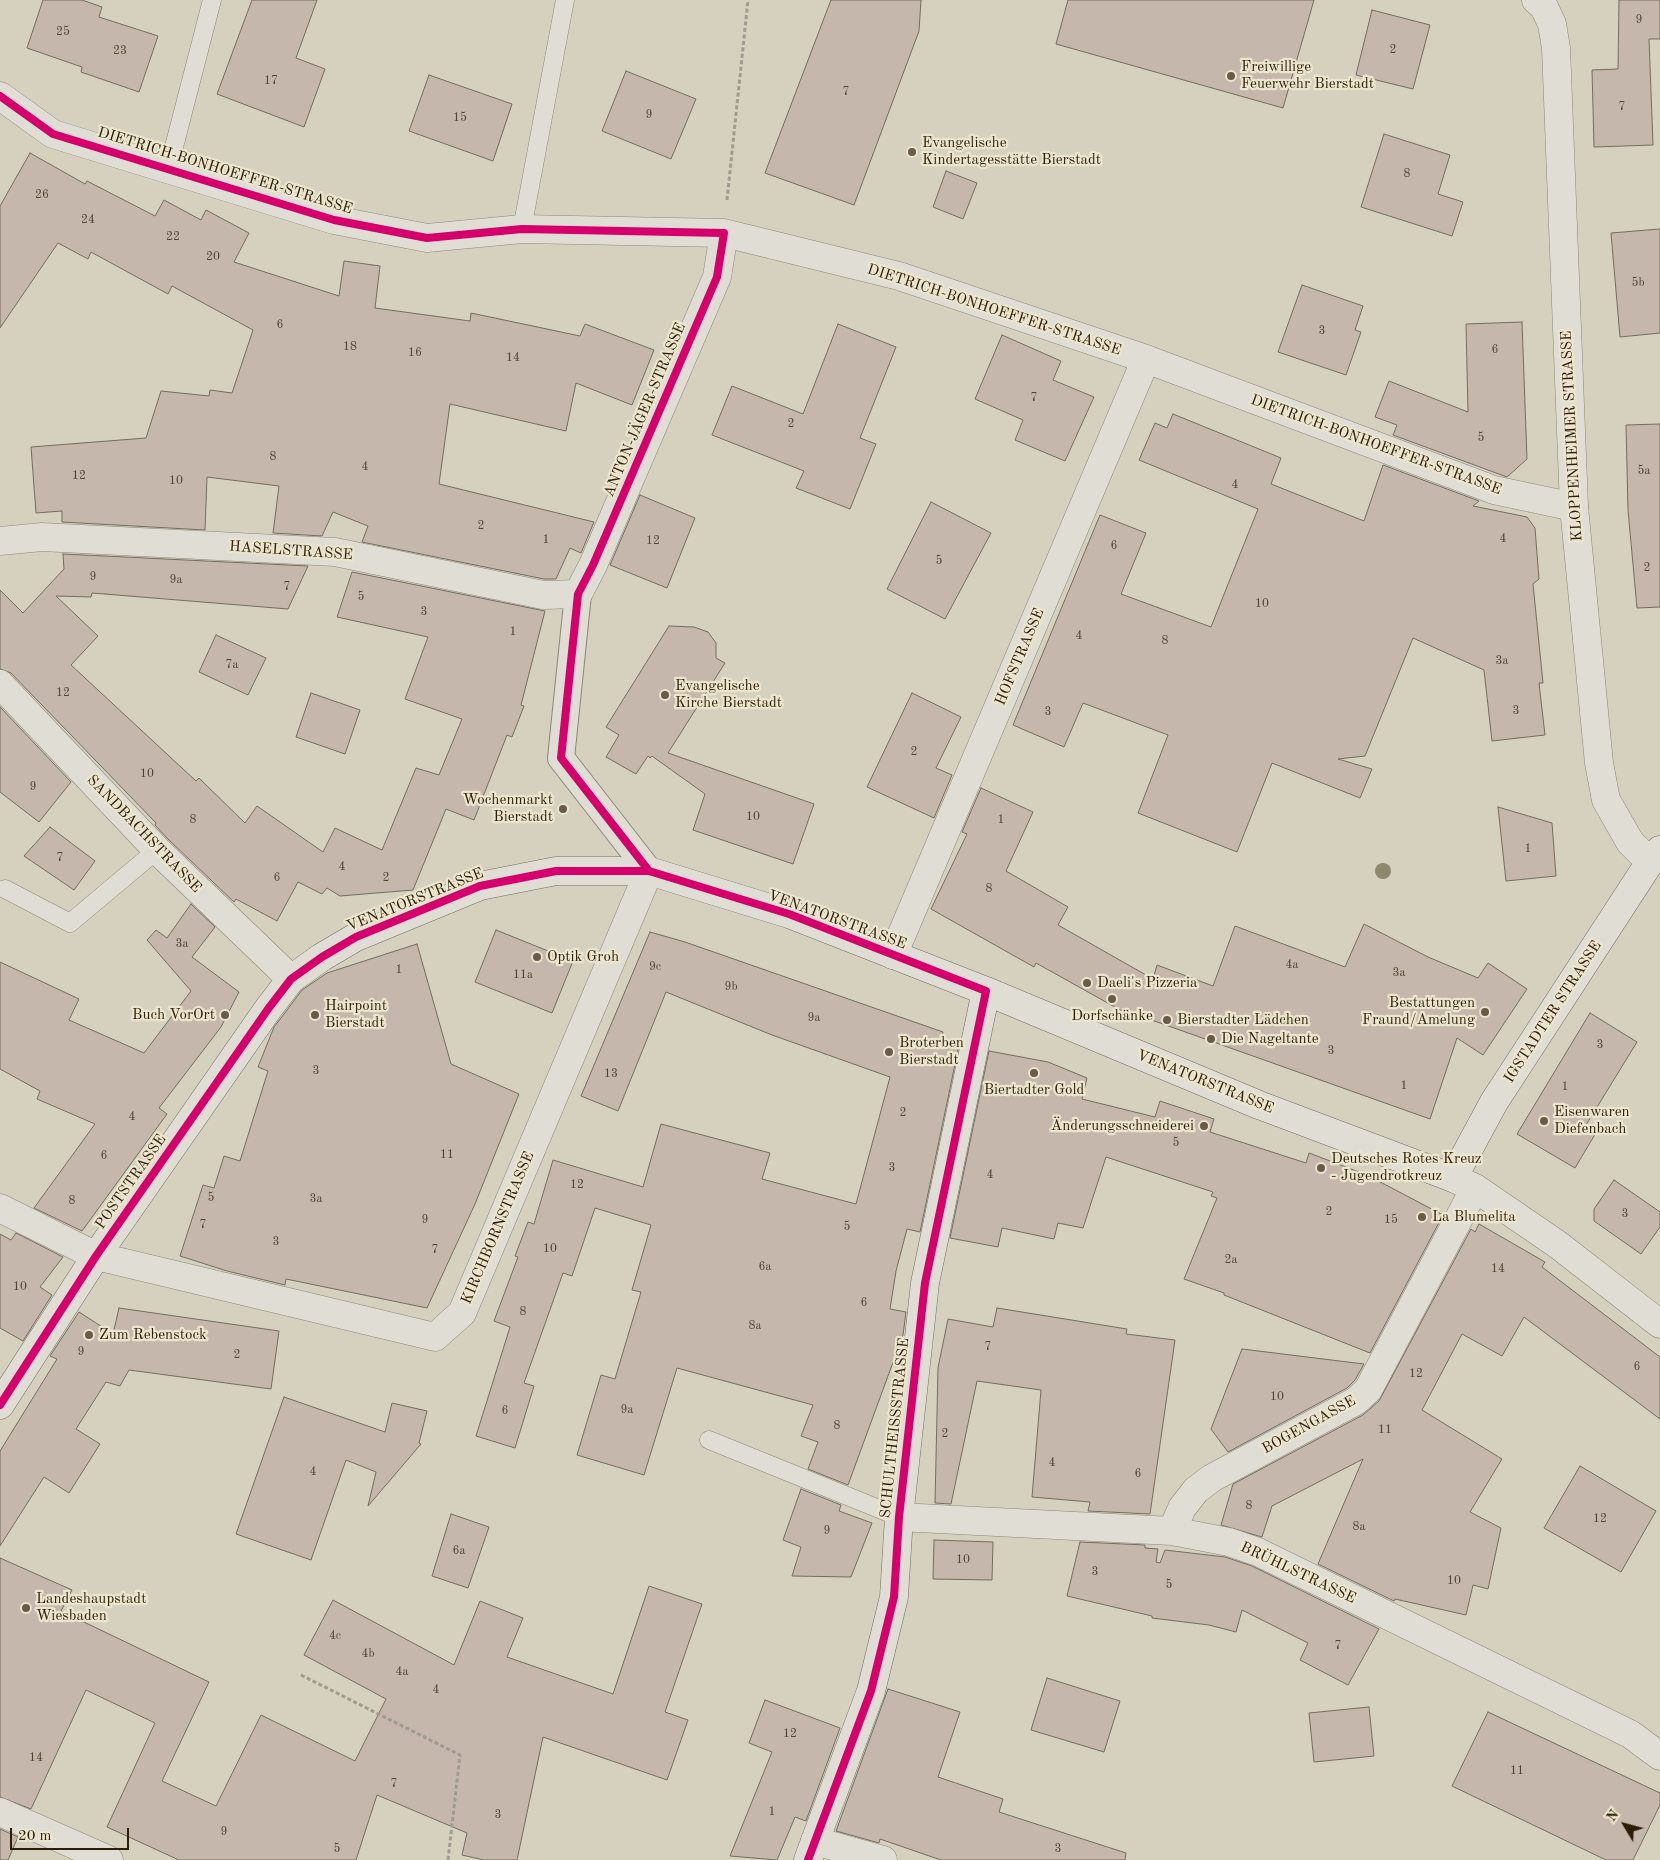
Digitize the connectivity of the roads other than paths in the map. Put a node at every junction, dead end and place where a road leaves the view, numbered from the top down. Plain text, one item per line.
1 (212, 0) edge
2 (565, 0) edge
3 (1536, 0) edge
4 (0, 96) edge
5 (168, 170) junction
6 (522, 230) junction
7 (724, 233) junction
8 (1146, 359) junction
9 (1574, 507) junction
10 (0, 540) edge
11 (578, 594) junction
12 (0, 684) edge
13 (157, 850) junction
14 (1655, 856) edge
15 (649, 871) junction
16 (5, 889) dead end
17 (893, 955) junction
18 (291, 980) junction
19 (986, 990) junction
20 (1464, 1183) junction
21 (0, 1208) edge
22 (96, 1256) junction
23 (1660, 1324) edge
24 (0, 1405) edge
25 (710, 1440) dead end
26 (899, 1517) junction
27 (1172, 1530) junction
28 (1660, 1756) edge
29 (0, 1812) edge
30 (812, 1850) edge
31 (109, 1860) edge
32 (883, 1860) edge

1 - 5 lane
2 - 6 lane
3 - 9 street, KLOPPENHEIMER STRASSE
4 - 5 street, DIETRICH-BONHOEFFER-STRASSE
5 - 6 street, DIETRICH-BONHOEFFER-STRASSE
6 - 7 street, DIETRICH-BONHOEFFER-STRASSE
7 - 8 street, DIETRICH-BONHOEFFER-STRASSE
7 - 11 street, ANTON-JÄGER-STRASSE
8 - 9 street, DIETRICH-BONHOEFFER-STRASSE
8 - 17 street, HOFSTRASSE
9 - 14 street, KLOPPENHEIMER STRASSE
10 - 11 street, HASELSTRASSE
11 - 15 street
12 - 13 street, SANDBACHSTRASSE
13 - 16 lane
13 - 18 street, SANDBACHSTRASSE
14 - 20 street, IGSTADTER STRASSE
15 - 17 street, VENATORSTRASSE
15 - 18 street, VENATORSTRASSE
15 - 22 street, KIRCHBORNSTRASSE
17 - 19 street, VENATORSTRASSE
18 - 22 street, POSTSTRASSE
19 - 20 street, VENATORSTRASSE
19 - 26 street, SCHULTHEISSSTRASSE
20 - 23 street, VENATORSTRASSE
20 - 27 street, BOGENGASSE
21 - 22 street
22 - 24 street, POSTSTRASSE
25 - 26 lane
26 - 27 street, BRÜHLSTRASSE
26 - 30 street, SCHULTHEISSSTRASSE
27 - 28 street, BRÜHLSTRASSE
29 - 31 street
30 - 32 street

